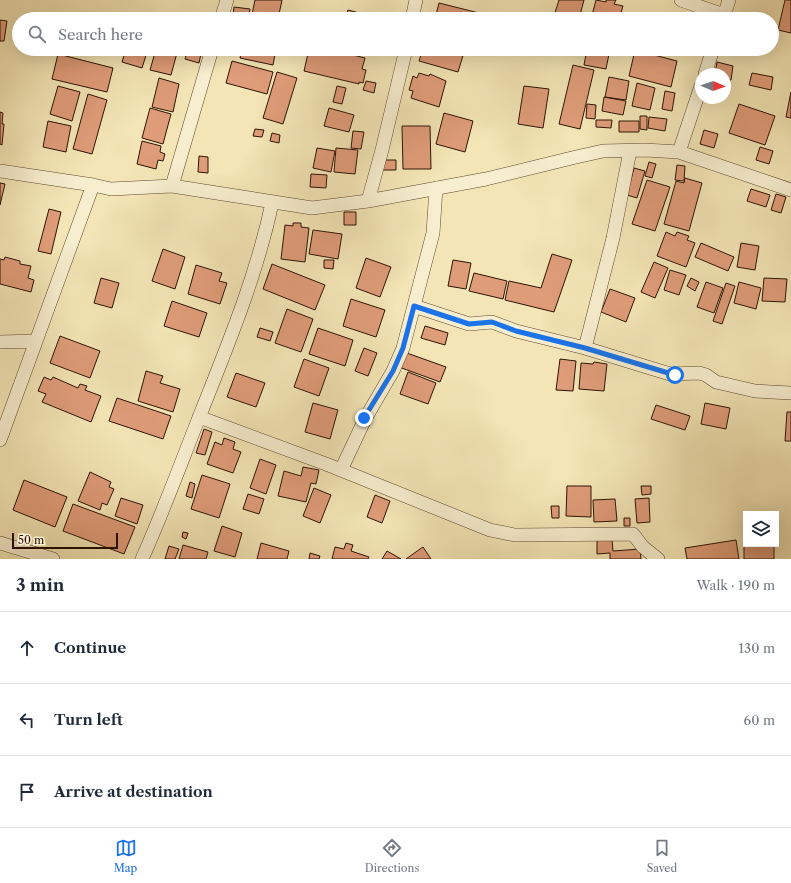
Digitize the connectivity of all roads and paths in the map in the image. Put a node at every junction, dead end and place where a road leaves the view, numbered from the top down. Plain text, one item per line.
1 (227, 0) edge
2 (416, 0) edge
3 (681, 0) edge
4 (728, 0) edge
5 (223, 12) edge
6 (413, 12) edge
7 (711, 12) edge
8 (725, 12) edge
9 (210, 56) edge
10 (404, 56) edge
11 (711, 56) edge
12 (707, 68) edge
13 (695, 104) edge
14 (630, 151) junction
15 (679, 152) junction
16 (0, 171) edge
17 (93, 186) junction
18 (172, 186) junction
19 (436, 188) junction
20 (791, 190) edge
21 (368, 201) junction
22 (272, 203) junction
23 (414, 306) junction
24 (36, 341) junction
25 (0, 342) edge
26 (585, 348) junction
27 (791, 393) edge
28 (199, 417) junction
29 (0, 440) edge
30 (340, 470) junction
31 (0, 543) edge
32 (54, 559) edge
33 (142, 559) edge
34 (658, 559) edge

1 - 5 street
2 - 6 street
3 - 7 street
4 - 8 street
9 - 18 street
10 - 21 street
11 - 12 street
13 - 15 street
14 - 15 street
14 - 19 street
14 - 26 street
15 - 20 street
16 - 17 street
17 - 18 street
17 - 24 street
18 - 22 street
19 - 21 street
19 - 23 street
21 - 22 street
22 - 28 street
23 - 26 street
23 - 30 street
24 - 25 street
24 - 29 street
26 - 27 street
28 - 30 street
28 - 33 street
30 - 34 street
31 - 32 street

